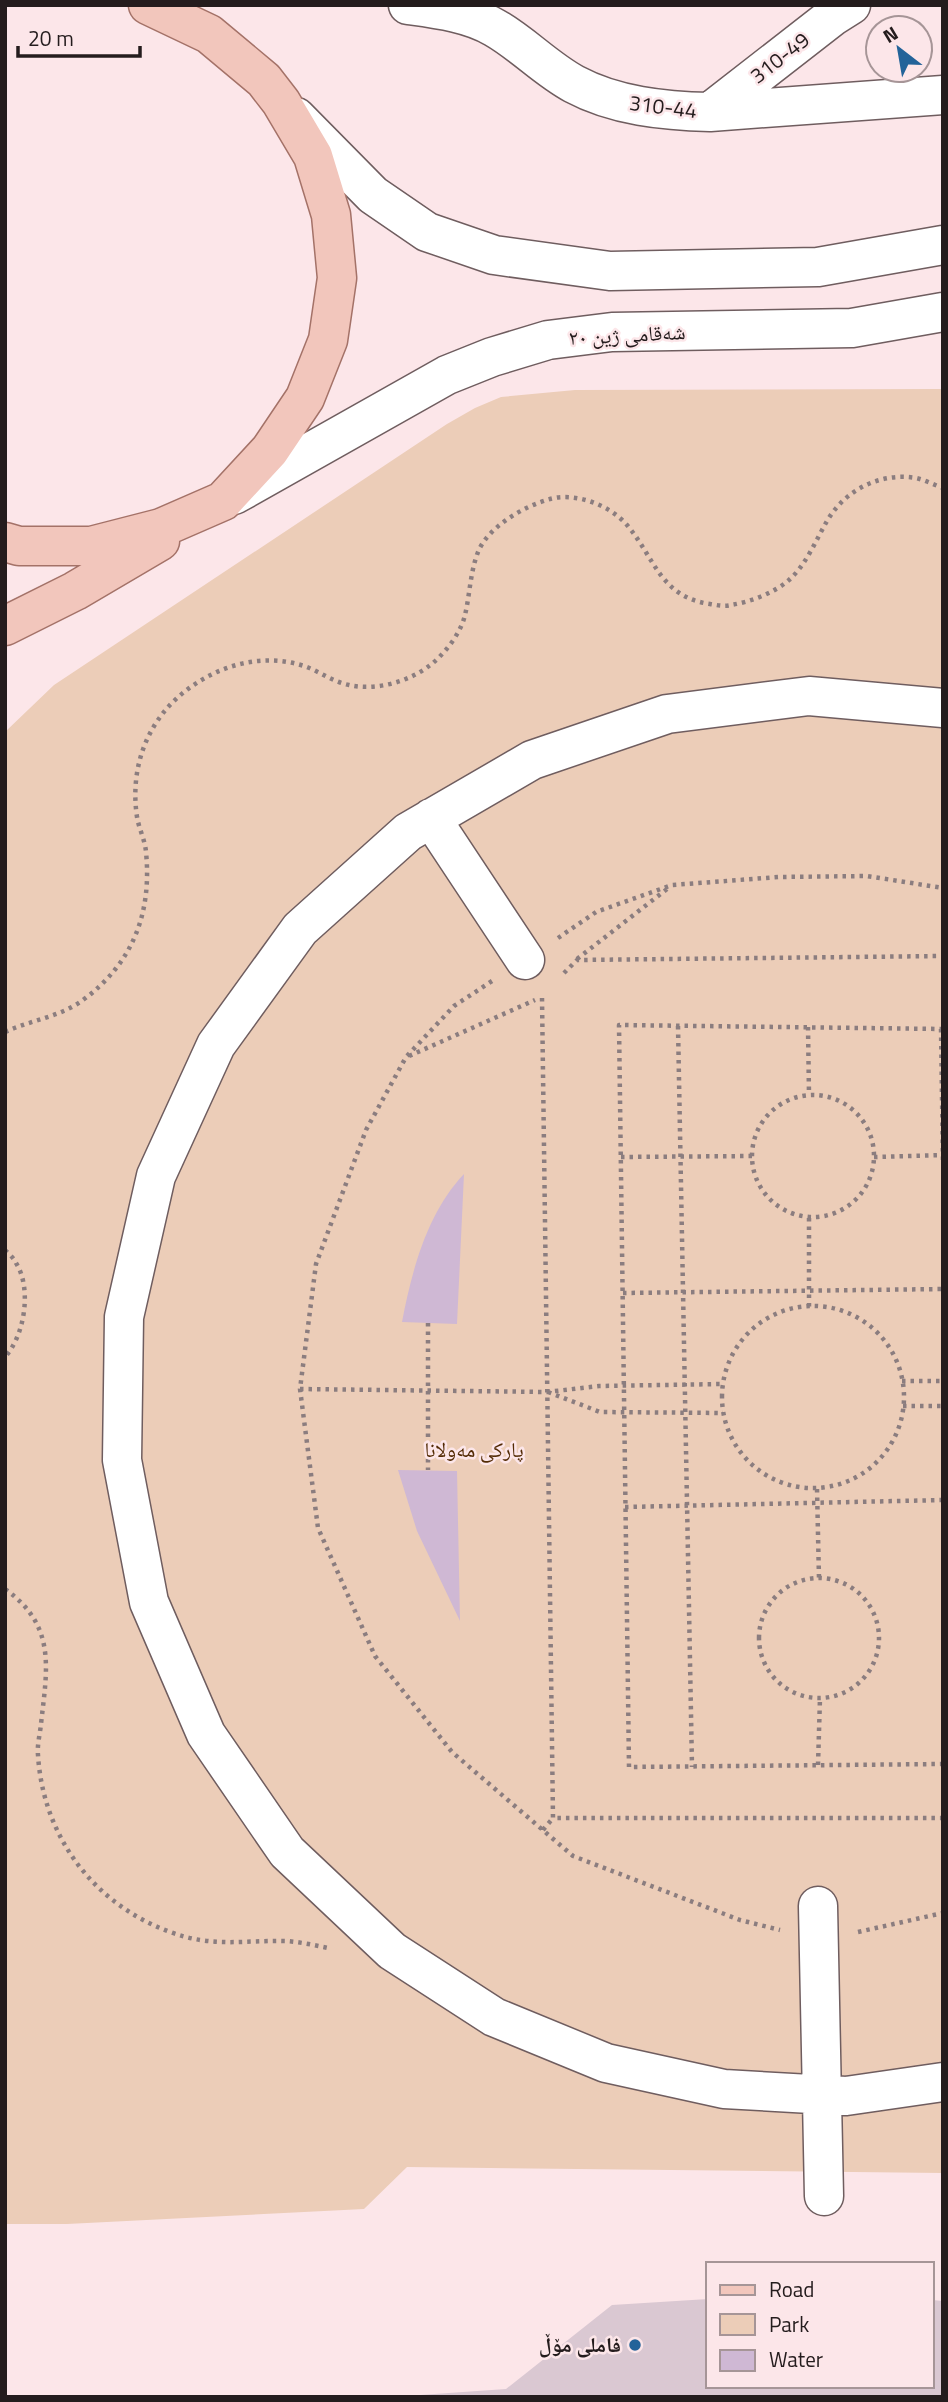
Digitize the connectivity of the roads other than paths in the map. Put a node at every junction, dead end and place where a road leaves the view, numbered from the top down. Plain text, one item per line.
1 (148, 5) edge
2 (203, 5) edge
3 (408, 5) edge
4 (851, 5) edge
5 (273, 91) junction
6 (943, 95) edge
7 (710, 112) junction
8 (943, 245) edge
9 (943, 312) edge
10 (223, 501) junction
11 (5, 542) edge
12 (5, 626) edge
13 (943, 708) edge
14 (431, 818) junction
15 (524, 960) dead end
16 (818, 1906) dead end
17 (943, 2082) edge
18 (823, 2094) junction
19 (824, 2196) dead end

1 - 5 main road
2 - 5 main road
3 - 7 street, 310-44
4 - 7 street, 310-49
5 - 8 street
5 - 10 main road
6 - 7 street, 310-44
9 - 10 street, شەقامی ژین ٢٠
10 - 11 main road
10 - 12 main road
13 - 14 street
14 - 15 street
14 - 18 street
16 - 18 street
17 - 18 street
18 - 19 street

